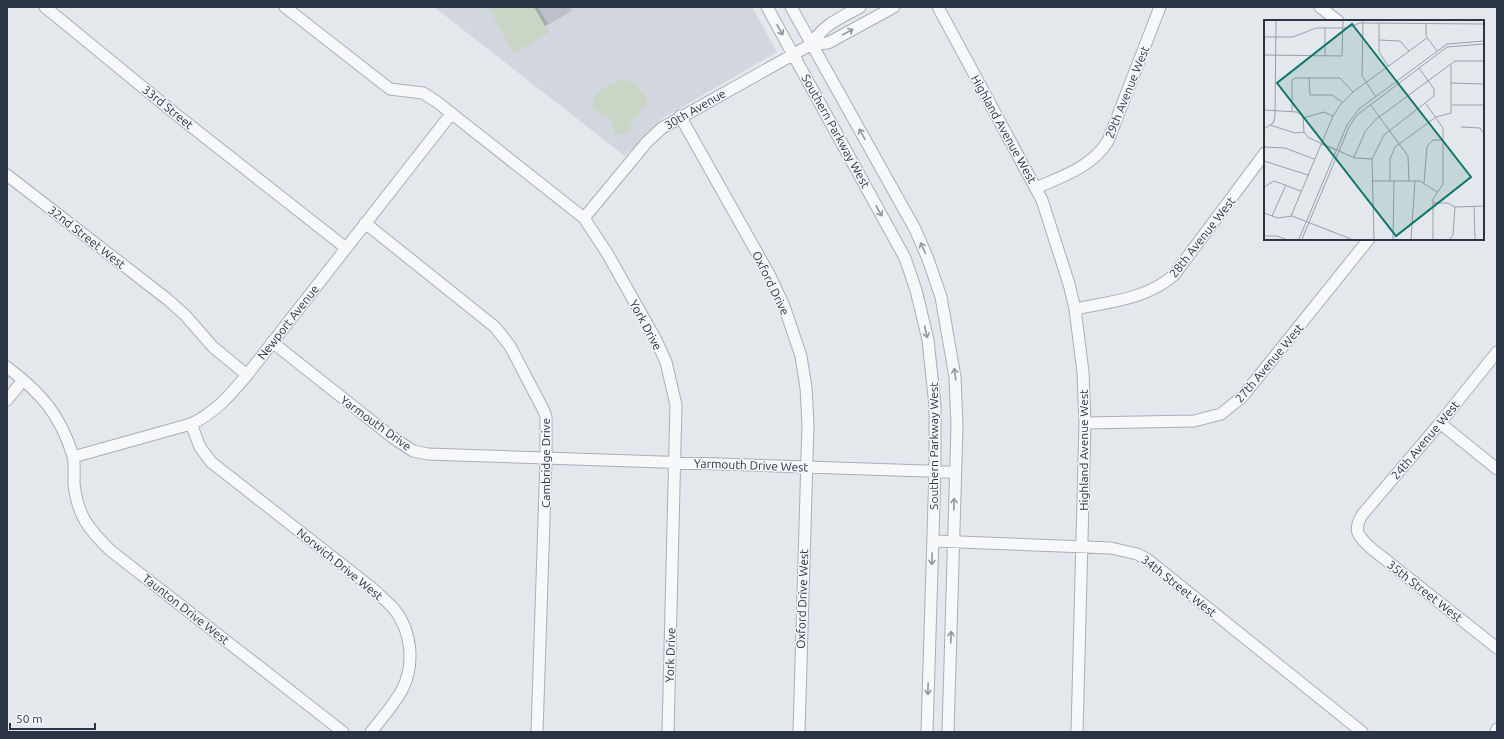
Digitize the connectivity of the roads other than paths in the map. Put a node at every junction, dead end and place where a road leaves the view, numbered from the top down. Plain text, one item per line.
1 (45, 7) edge
2 (285, 7) edge
3 (767, 7) edge
4 (791, 7) edge
5 (860, 7) edge
6 (894, 7) edge
7 (938, 7) edge
8 (1160, 7) edge
9 (1320, 7) edge
10 (1337, 20) edge
11 (812, 44) junction
12 (793, 54) junction
13 (451, 114) junction
14 (680, 116) junction
15 (1264, 154) edge
16 (7, 175) edge
17 (1036, 188) junction
18 (584, 218) junction
19 (365, 223) junction
20 (1368, 240) edge
21 (346, 248) junction
22 (1075, 309) junction
23 (272, 342) junction
24 (1497, 352) edge
25 (7, 367) edge
26 (247, 375) junction
27 (23, 380) junction
28 (7, 400) edge
29 (1085, 423) junction
30 (1440, 423) junction
31 (191, 424) junction
32 (73, 457) junction
33 (546, 459) junction
34 (675, 462) junction
35 (806, 466) junction
36 (1497, 468) edge
37 (935, 470) junction
38 (955, 472) junction
39 (1356, 530) joint
40 (933, 541) junction
41 (953, 543) junction
42 (1082, 547) junction
43 (1497, 648) edge
44 (1497, 729) edge
45 (343, 732) edge
46 (370, 732) edge
47 (537, 732) edge
48 (668, 732) edge
49 (799, 732) edge
50 (927, 732) edge
51 (948, 732) edge
52 (1077, 732) edge
53 (1362, 732) edge
54 (1496, 732) edge

1 - 21 street, 33rd Street
2 - 13 street, York Drive
3 -> 12 street, Southern Parkway West
4 - 11 street, Southern Parkway West
5 - 11 street
11 -> 6 street
7 - 17 street, Highland Avenue West
8 - 17 street, 29th Avenue West
9 - 10 street
11 - 12 street, 30th Avenue
38 -> 11 street, Southern Parkway West
12 - 14 street, 30th Avenue
12 -> 37 street, Southern Parkway West
13 - 18 street, York Drive
13 - 19 street, Newport Avenue
14 - 18 street, 30th Avenue
14 - 35 street, Oxford Drive
15 - 22 street, 28th Avenue West
16 - 26 street, 32nd Street West
17 - 22 street, Highland Avenue West
18 - 34 street, York Drive
19 - 21 street, Newport Avenue
19 - 33 street, Cambridge Drive
20 - 29 street, 27th Avenue West
21 - 23 street, Newport Avenue
22 - 29 street, Highland Avenue West
23 - 26 street, Newport Avenue
23 - 33 street, Yarmouth Drive
24 - 30 street, 24th Avenue West
25 - 27 street, Taunton Drive West
26 - 31 street, Newport Avenue
27 - 28 street
27 - 32 street, Taunton Drive West
29 - 42 street, Highland Avenue West
30 - 36 street
30 - 39 street, 24th Avenue West
31 - 32 street, Newport Avenue
31 - 46 street, Norwich Drive West
32 - 45 street, Taunton Drive West
33 - 34 street, Yarmouth Drive West
33 - 47 street, Cambridge Drive
34 - 35 street, Yarmouth Drive West
34 - 48 street, York Drive
35 - 37 street, Yarmouth Drive West
35 - 49 street, Oxford Drive West
37 - 38 street, Yarmouth Drive West
37 - 40 street, Southern Parkway West
41 -> 38 street, Southern Parkway West
39 - 43 street, 35th Street West
40 - 41 street, 34th Street West
40 -> 50 street, Southern Parkway West
41 - 42 street, 34th Street West
51 -> 41 street, Southern Parkway West
42 - 52 street, Highland Avenue West
42 - 53 street, 34th Street West
44 - 54 street

